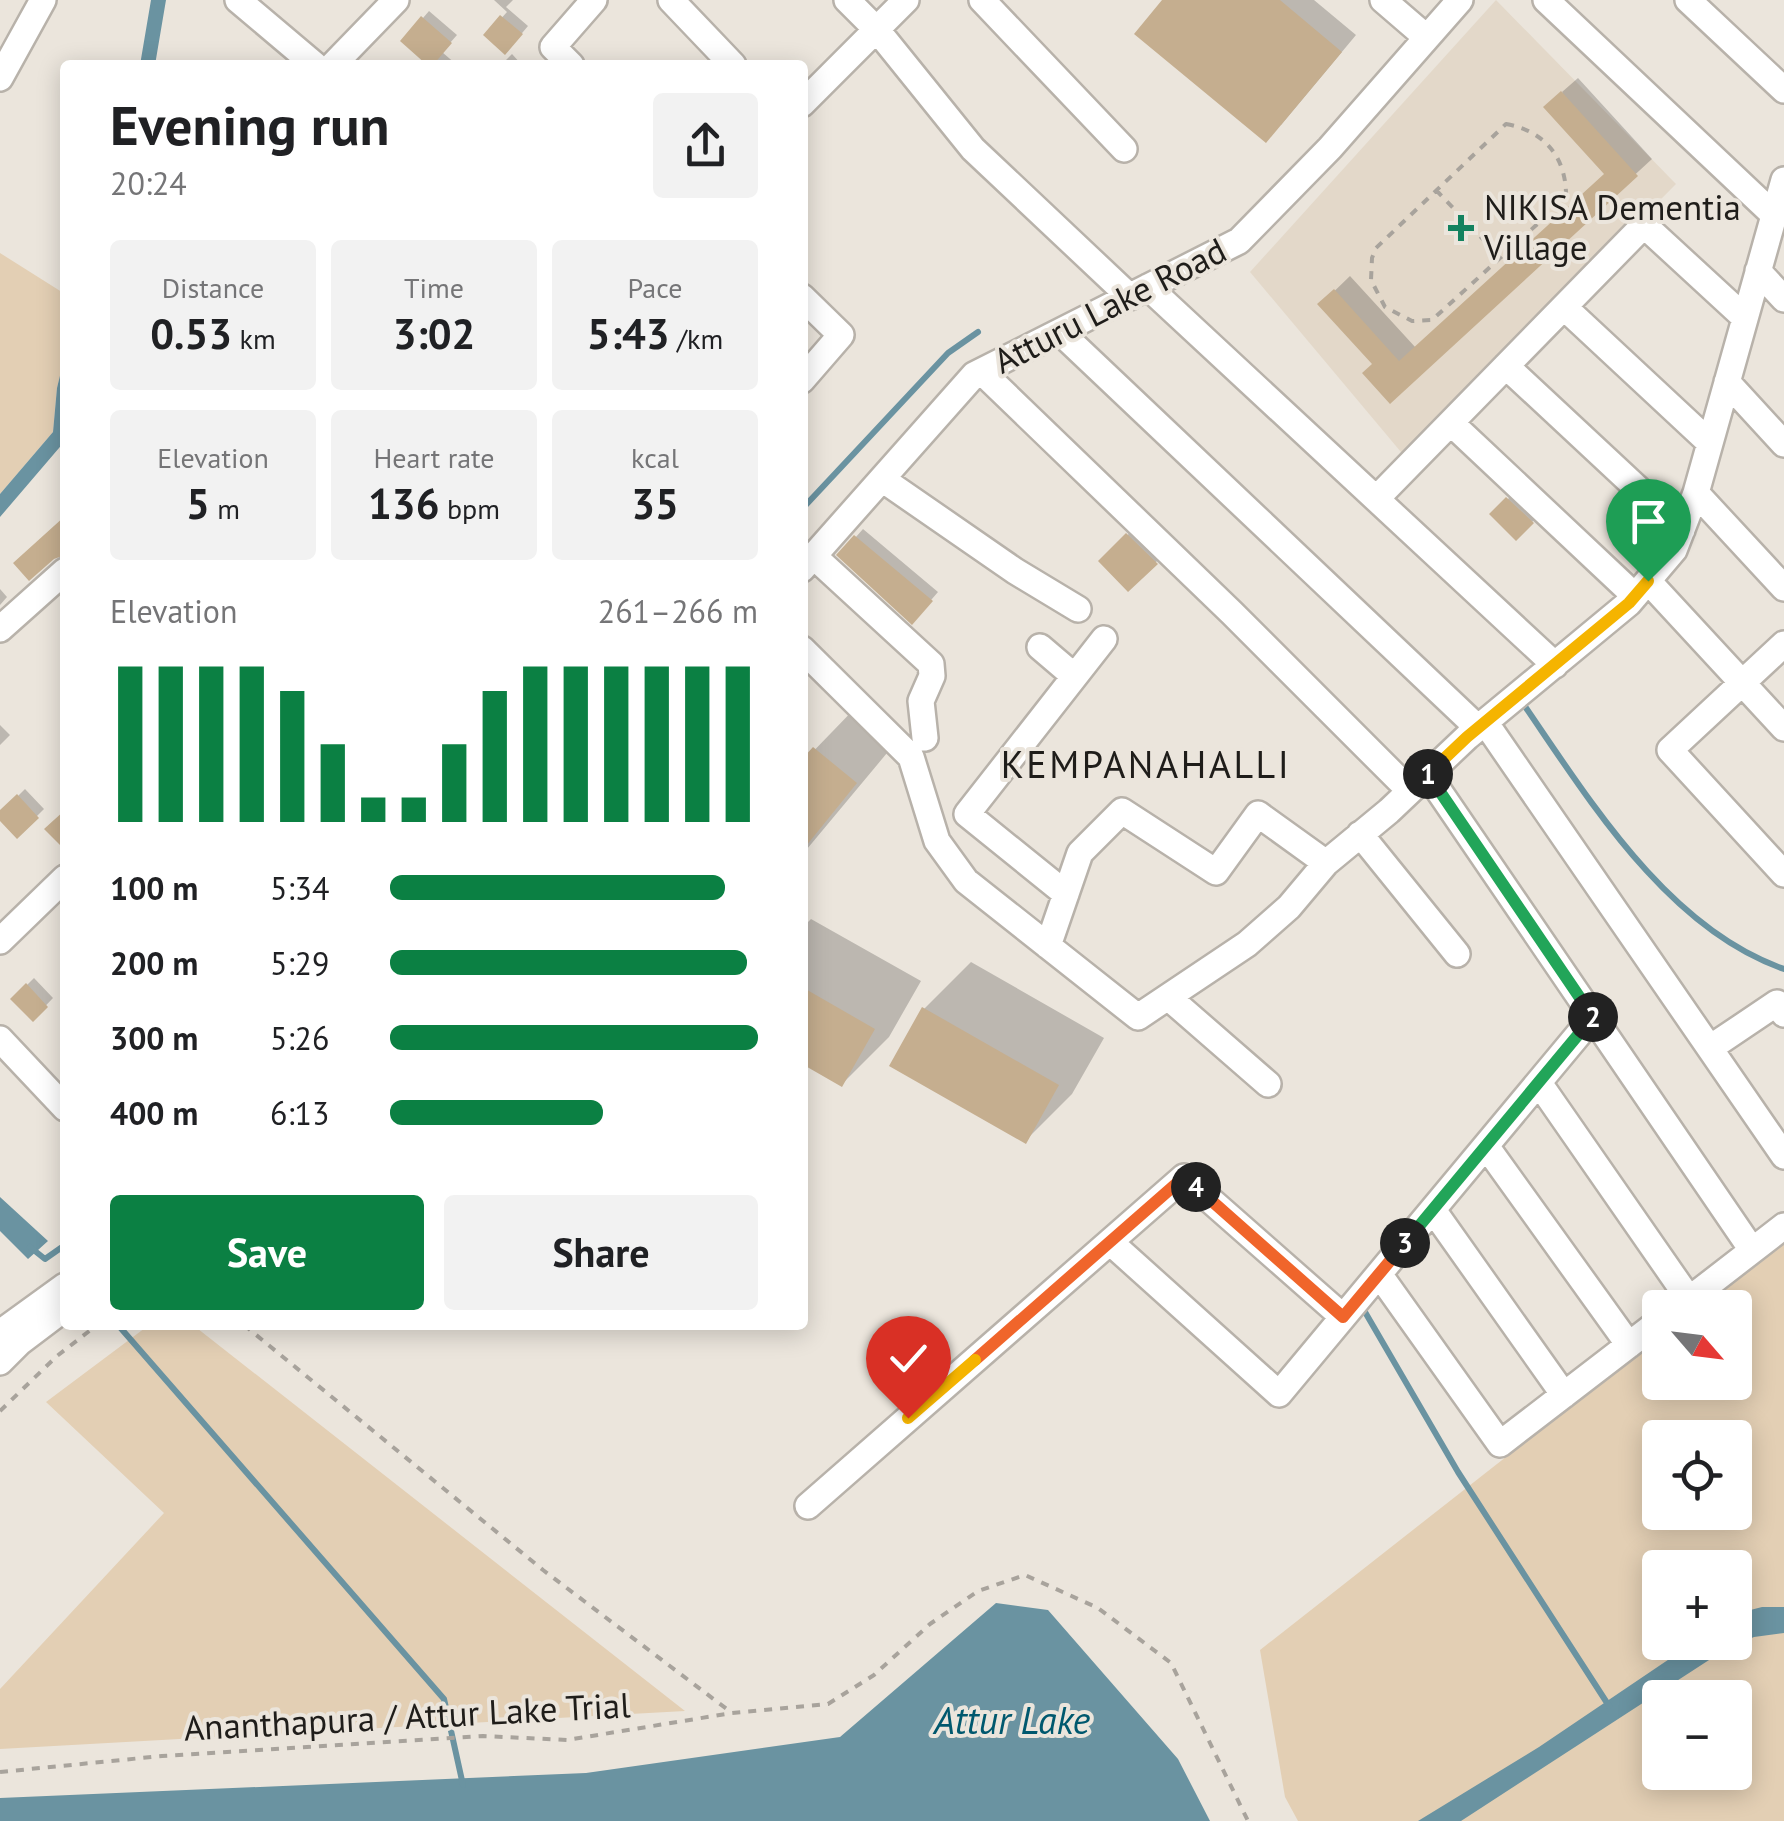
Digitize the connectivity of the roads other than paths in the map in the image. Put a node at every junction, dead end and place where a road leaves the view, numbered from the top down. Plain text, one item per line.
1 (43, 0) edge
2 (238, 0) edge
3 (396, 0) edge
4 (594, 0) edge
5 (671, 0) edge
6 (847, 0) edge
7 (906, 0) edge
8 (982, 0) edge
9 (1382, 0) edge
10 (1460, 0) edge
11 (1546, 0) edge
12 (1688, 0) edge
13 (876, 30) junction
14 (1426, 37) junction
15 (309, 60) edge
16 (338, 60) edge
17 (567, 60) edge
18 (727, 60) edge
19 (2, 70) edge
20 (1784, 90) edge
21 (808, 98) edge
22 (1124, 149) dead end
23 (1784, 180) edge
24 (1774, 215) junction
25 (1758, 272) junction
26 (1139, 292) junction
27 (1784, 299) edge
28 (808, 303) edge
29 (1564, 307) junction
30 (1745, 318) junction
31 (1060, 332) junction
32 (1506, 366) junction
33 (982, 372) junction
34 (808, 373) edge
35 (1727, 382) junction
36 (1450, 424) junction
37 (1710, 443) junction
38 (1784, 444) edge
39 (882, 479) junction
40 (1696, 493) junction
41 (1377, 498) junction
42 (1682, 530) junction
43 (812, 565) edge
44 (60, 575) edge
45 (1642, 588) junction
46 (1784, 588) edge
47 (1078, 609) dead end
48 (0, 629) edge
49 (1104, 639) dead end
50 (1784, 644) edge
51 (1040, 647) dead end
52 (808, 655) edge
53 (1555, 665) junction
54 (1074, 676) junction
55 (1742, 683) junction
56 (1482, 725) junction
57 (1784, 728) edge
58 (925, 738) dead end
59 (1419, 783) junction
60 (966, 814) junction
61 (1360, 834) junction
62 (937, 841) junction
63 (1326, 863) junction
64 (1784, 874) edge
65 (60, 883) edge
66 (1066, 894) junction
67 (0, 941) edge
68 (1048, 946) junction
69 (1457, 954) dead end
70 (1168, 997) junction
71 (1784, 1014) edge
72 (1594, 1017) junction
73 (0, 1040) edge
74 (1710, 1048) junction
75 (1539, 1082) junction
76 (1268, 1084) dead end
77 (60, 1103) edge
78 (1486, 1146) junction
79 (1784, 1156) edge
80 (1433, 1210) junction
81 (1784, 1226) edge
82 (1110, 1242) junction
83 (1752, 1250) junction
84 (1379, 1274) junction
85 (60, 1289) edge
86 (1675, 1290) edge
87 (1701, 1290) edge
88 (60, 1312) edge
89 (1343, 1317) junction
90 (3, 1326) edge
91 (1642, 1335) edge
92 (1629, 1345) junction
93 (0, 1362) edge
94 (1564, 1395) junction
95 (808, 1506) dead end

1 - 19 street
2 - 15 street
3 - 16 street
4 - 17 street
5 - 18 street
6 - 13 street
7 - 13 street
8 - 22 street
9 - 14 street
10 - 14 street, Atturu Lake Road
11 - 24 street
12 - 20 street
13 - 21 street
13 - 26 street
14 - 26 street, Atturu Lake Road
23 - 24 street
24 - 25 street
25 - 27 street
25 - 30 street
26 - 31 street, Atturu Lake Road
26 - 41 street
28 - 34 street
29 - 30 street
29 - 32 street
29 - 37 street
30 - 35 street
31 - 33 street, Atturu Lake Road
31 - 56 street
32 - 36 street
32 - 42 street
33 - 39 street, Atturu Lake Road
33 - 59 street
35 - 37 street
35 - 38 street
36 - 41 street
36 - 45 street
37 - 40 street
39 - 43 street, Atturu Lake Road
39 - 47 street
40 - 42 street
40 - 46 street
41 - 53 street
42 - 45 street
43 - 58 street
44 - 48 street
45 - 53 street
45 - 55 street
49 - 54 street
50 - 55 street
51 - 54 street
52 - 62 street
53 - 56 street
54 - 60 street
55 - 57 street
55 - 64 street
56 - 59 street
56 - 74 street
59 - 61 street
59 - 72 street
60 - 62 street
60 - 66 street
61 - 63 street
61 - 69 street
62 - 68 street
63 - 66 street
63 - 70 street
65 - 67 street
66 - 68 street
68 - 70 street
70 - 76 street
71 - 74 street
72 - 75 street
72 - 83 street
73 - 77 street
74 - 79 street
75 - 78 street
75 - 86 street
78 - 80 street
78 - 92 street
80 - 84 street
80 - 94 street
81 - 83 street
82 - 89 street
82 - 89 street
82 - 95 street
83 - 87 street
84 - 89 street
84 - 94 street
85 - 90 street
88 - 93 street
91 - 92 street
92 - 94 street

